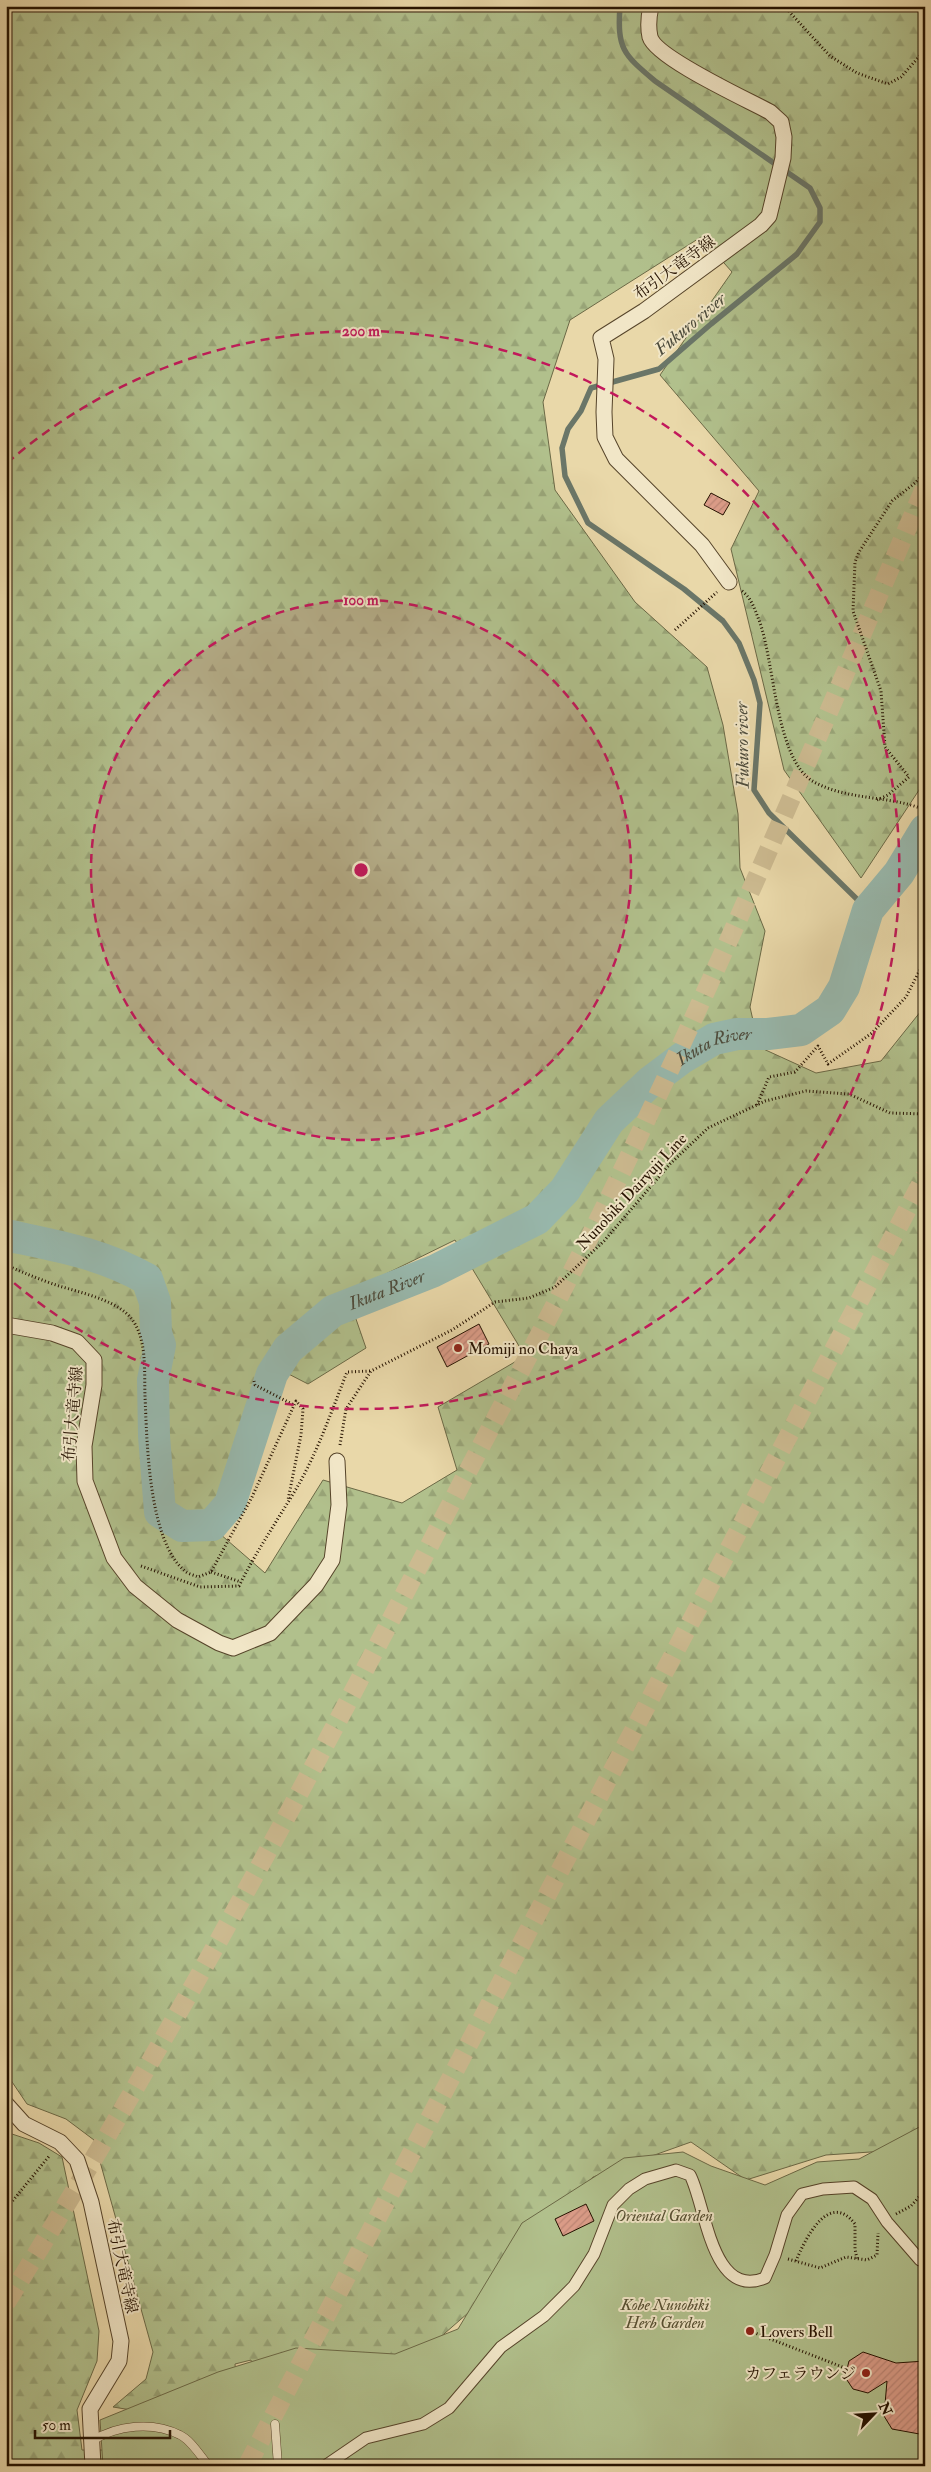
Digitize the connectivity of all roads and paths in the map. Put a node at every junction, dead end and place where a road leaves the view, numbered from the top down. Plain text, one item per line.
1 (651, 6) edge
2 (784, 6) edge
3 (925, 50) edge
4 (925, 472) edge
5 (726, 584) junction
6 (675, 630) dead end
7 (877, 800) junction
8 (925, 810) edge
9 (925, 960) edge
10 (756, 1105) junction
11 (925, 1114) edge
12 (6, 1265) edge
13 (6, 1326) edge
14 (372, 1371) junction
15 (255, 1383) dead end
16 (294, 1405) junction
17 (337, 1461) joint
18 (288, 1500) junction
19 (114, 1558) junction
20 (211, 1572) junction
21 (241, 1582) junction
22 (6, 2104) edge
23 (60, 2142) junction
24 (925, 2198) edge
25 (6, 2209) edge
26 (887, 2222) junction
27 (775, 2255) junction
28 (857, 2259) junction
29 (925, 2260) edge
30 (796, 2261) junction
31 (750, 2331) dead end
32 (845, 2368) dead end
33 (275, 2424) dead end
34 (92, 2442) junction
35 (93, 2466) edge
36 (209, 2466) edge
37 (278, 2466) edge
38 (325, 2466) edge

1 - 5 street, 布引大竜寺線
2 - 3 path
4 - 7 path
5 - 6 path
5 - 7 path
7 - 8 path
9 - 10 path
10 - 11 path, Nunobiki Dairyuji Line
10 - 14 path, Nunobiki Dairyuji Line
12 - 20 path
13 - 19 street, 布引大竜寺線
14 - 17 path
14 - 18 path
15 - 16 path
16 - 18 path
16 - 20 path
17 - 19 street, 布引大竜寺線
18 - 21 path
19 - 21 path
20 - 21 path
22 - 23 street, 布引大竜寺線
23 - 25 path
23 - 34 street, 布引大竜寺線
24 - 26 path
26 - 27 street
26 - 28 path
26 - 29 street
27 - 30 path
27 - 38 street
28 - 30 path
28 - 30 path
31 - 32 path
33 - 37 lane
34 - 35 street, 布引大竜寺線
34 - 36 lane

